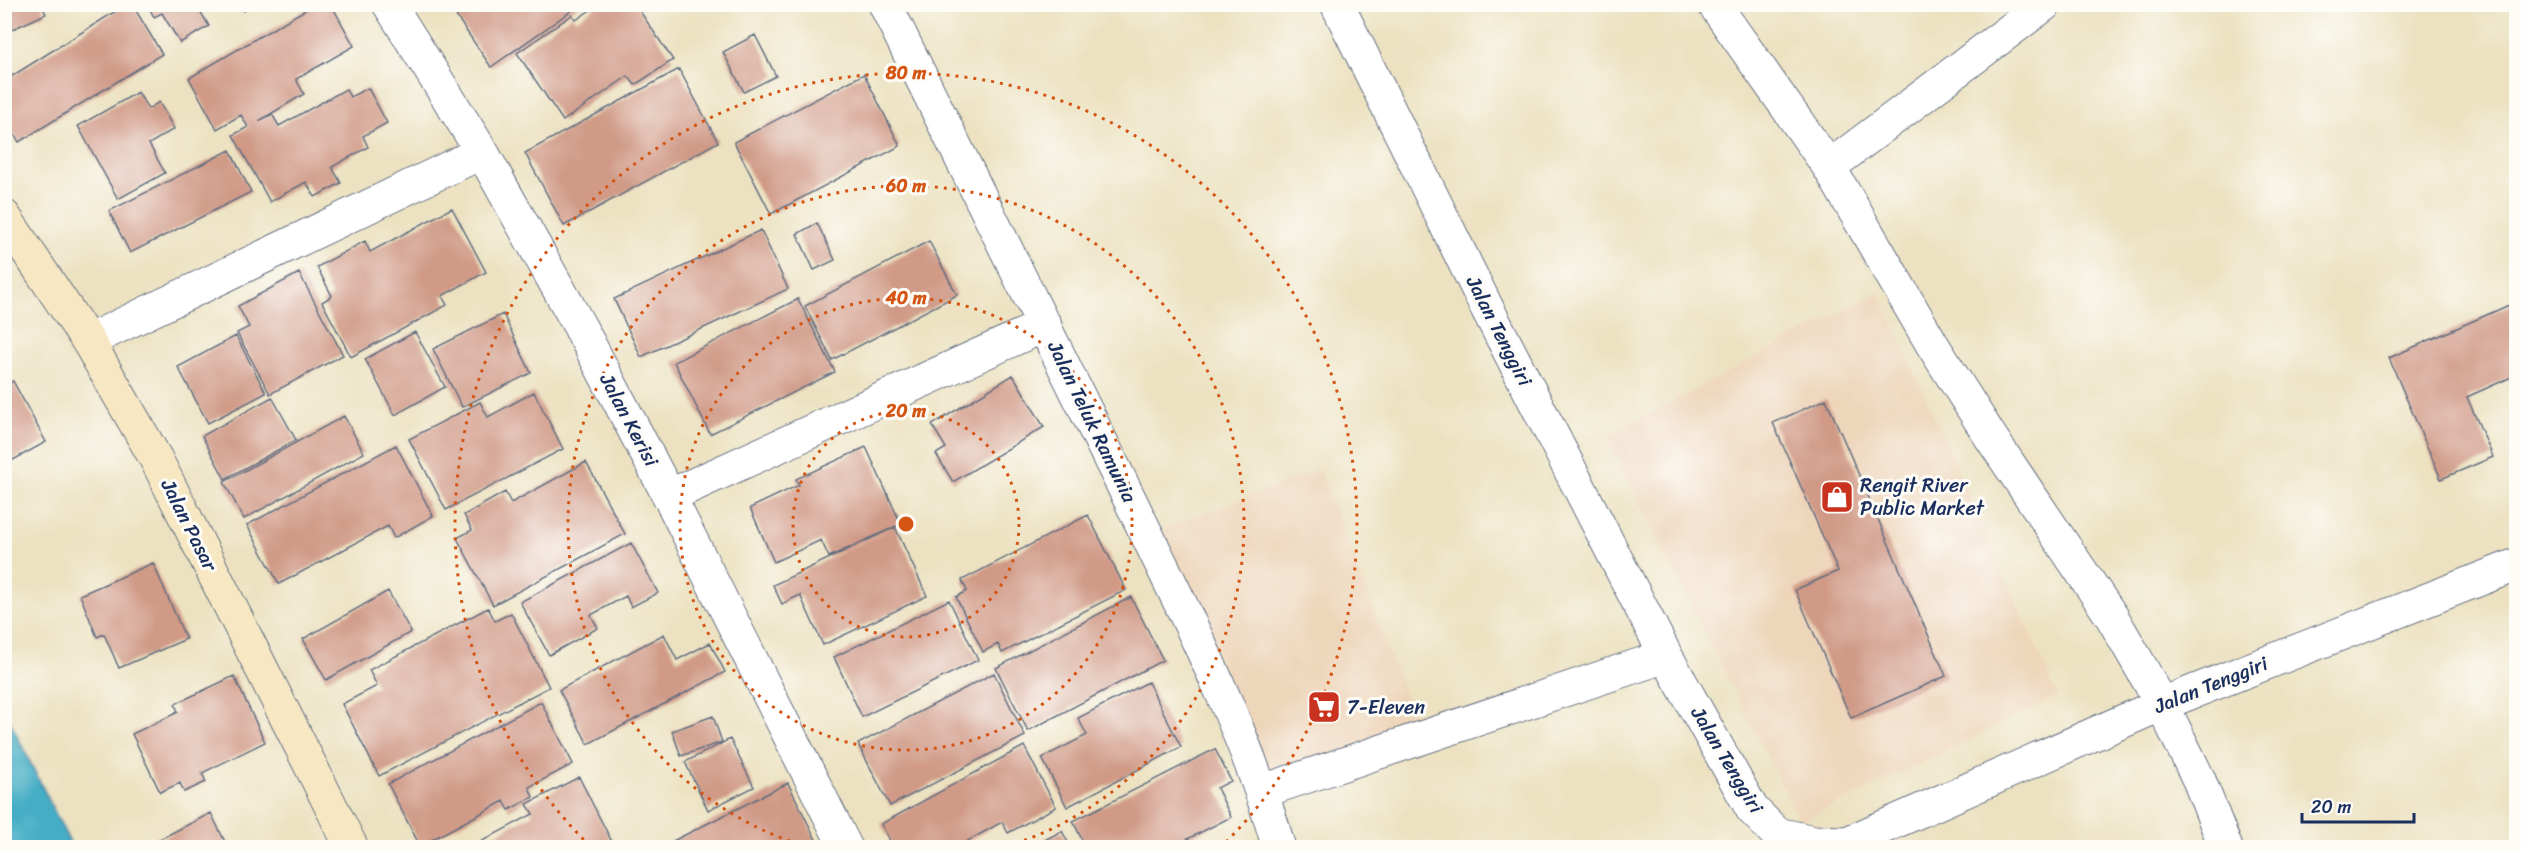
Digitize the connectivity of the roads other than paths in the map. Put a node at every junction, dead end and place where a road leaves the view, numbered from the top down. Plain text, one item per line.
1 (389, 4) edge
2 (885, 4) edge
3 (1337, 4) edge
4 (1714, 4) edge
5 (2045, 4) edge
6 (482, 152) junction
7 (1829, 166) junction
8 (4, 216) edge
9 (1045, 325) junction
10 (88, 341) junction
11 (669, 496) junction
12 (2517, 565) edge
13 (1666, 656) junction
14 (2162, 704) junction
15 (1263, 791) junction
16 (352, 848) edge
17 (846, 848) edge
18 (1279, 848) edge
19 (2226, 848) edge

1 - 6 street, Jalan Kerisi
2 - 9 street, Jalan Teluk Ramunia
3 - 13 street, Jalan Tenggiri
4 - 7 street
5 - 7 street
6 - 10 street
6 - 11 street, Jalan Kerisi
7 - 14 street
8 - 10 main road, Jalan Pasar
9 - 11 street
9 - 15 street, Jalan Teluk Ramunia
10 - 16 main road, Jalan Pasar
11 - 17 street, Jalan Kerisi
12 - 14 street, Jalan Tenggiri
13 - 14 street, Jalan Tenggiri
13 - 15 street
14 - 19 street
15 - 18 street, Jalan Teluk Ramunia

